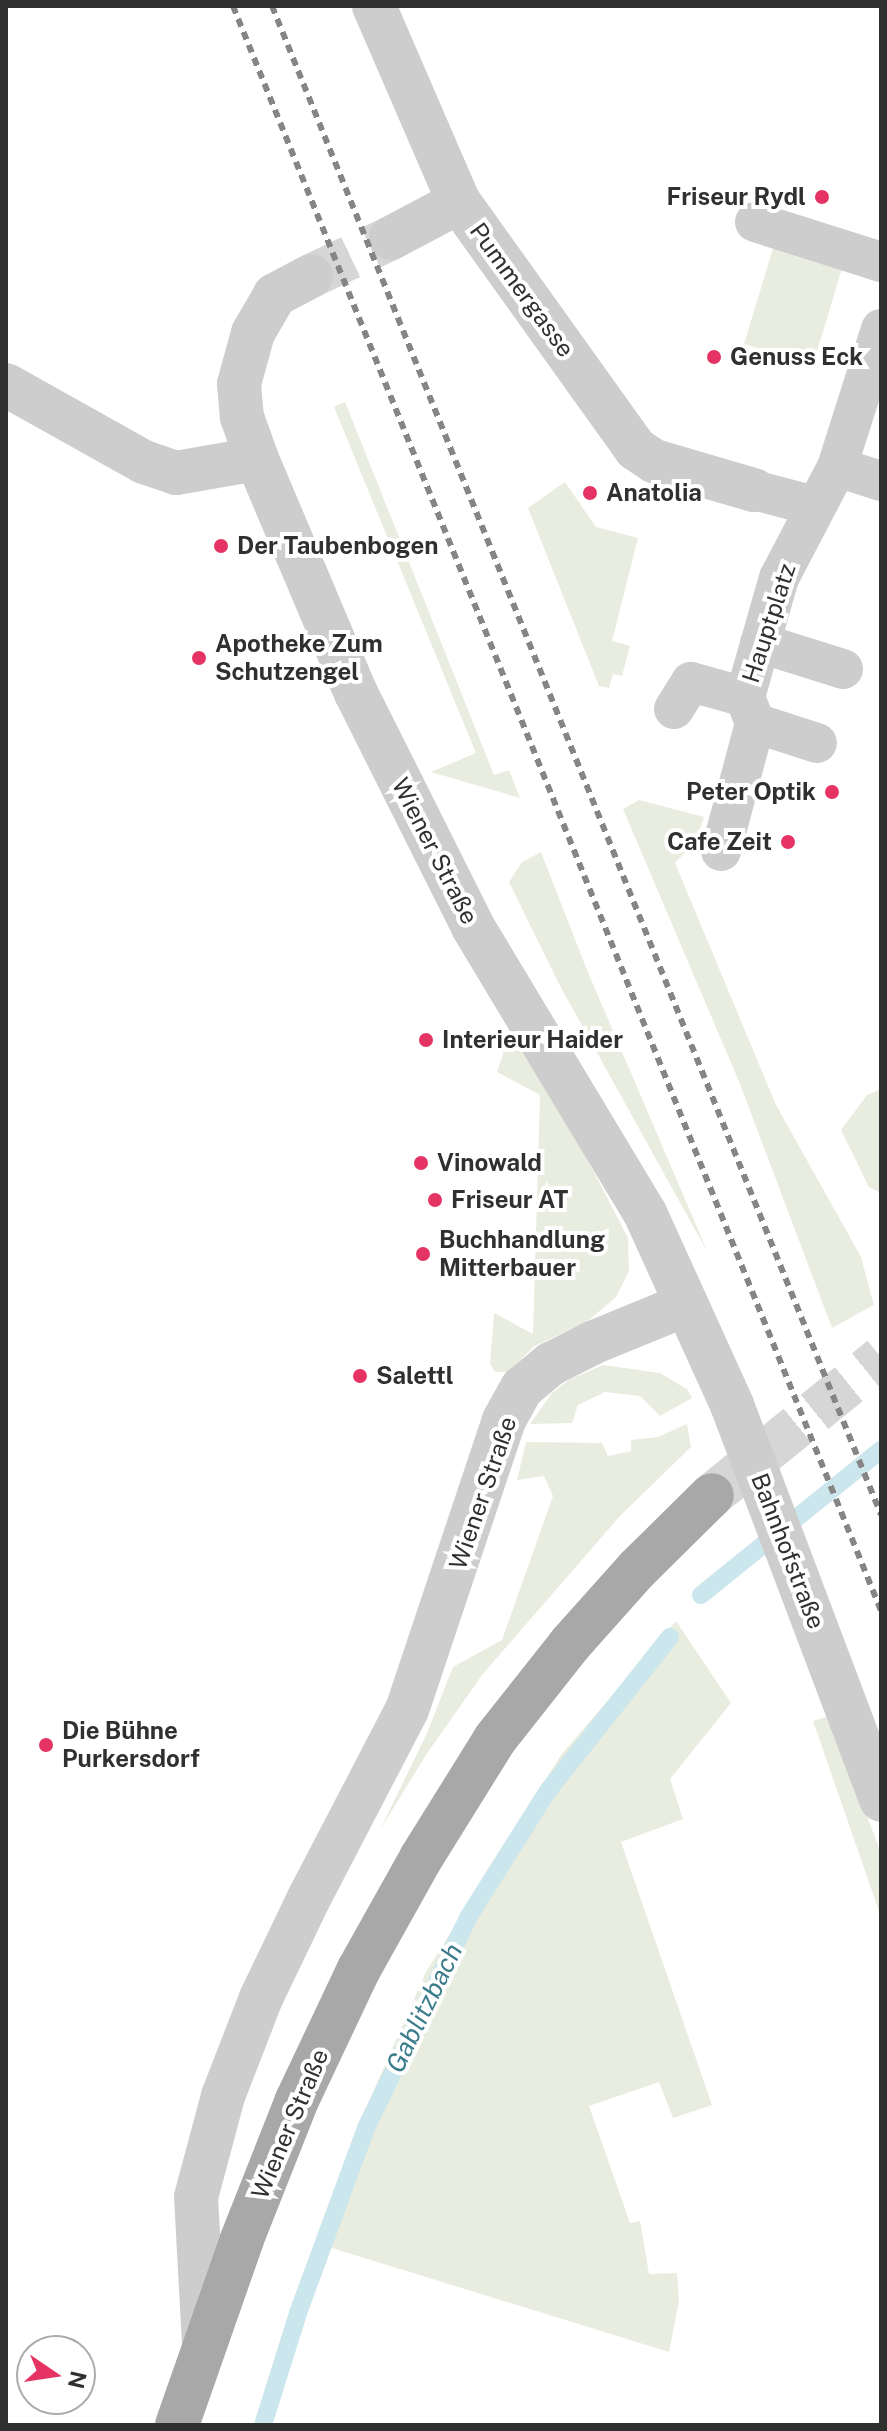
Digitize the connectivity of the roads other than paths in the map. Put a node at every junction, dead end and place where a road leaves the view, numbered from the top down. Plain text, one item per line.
1 (374, 6) edge
2 (459, 202) junction
3 (755, 222) dead end
4 (391, 238) tunnel mouth
5 (881, 262) edge
6 (311, 276) tunnel mouth
7 (881, 329) edge
8 (6, 385) edge
9 (257, 459) junction
10 (837, 467) junction
11 (881, 481) edge
12 (754, 490) joint
13 (814, 506) junction
14 (760, 643) junction
15 (843, 669) dead end
16 (674, 709) dead end
17 (750, 710) junction
18 (817, 743) dead end
19 (721, 851) dead end
20 (685, 1305) junction
21 (712, 1495) tunnel mouth
22 (881, 1800) edge
23 (204, 2344) junction
24 (177, 2425) edge

1 - 2 street, Pummergasse
2 - 4 street
2 - 12 street, Pummergasse
3 - 5 street
6 - 9 street, Wiener Straße
7 - 10 street, Hauptplatz
8 - 9 street
9 - 20 street, Wiener Straße
10 - 11 street
10 - 13 street, Hauptplatz
12 - 13 street
13 - 14 street, Hauptplatz
14 - 15 street
14 - 17 street, Hauptplatz
16 - 17 street, Hauptplatz
17 - 18 street, Hauptplatz
17 - 19 street, Hauptplatz
20 - 22 street, Bahnhofstraße
20 - 23 street, Wiener Straße
21 - 23 main road, Wiener Straße
23 - 24 main road, Wiener Straße

